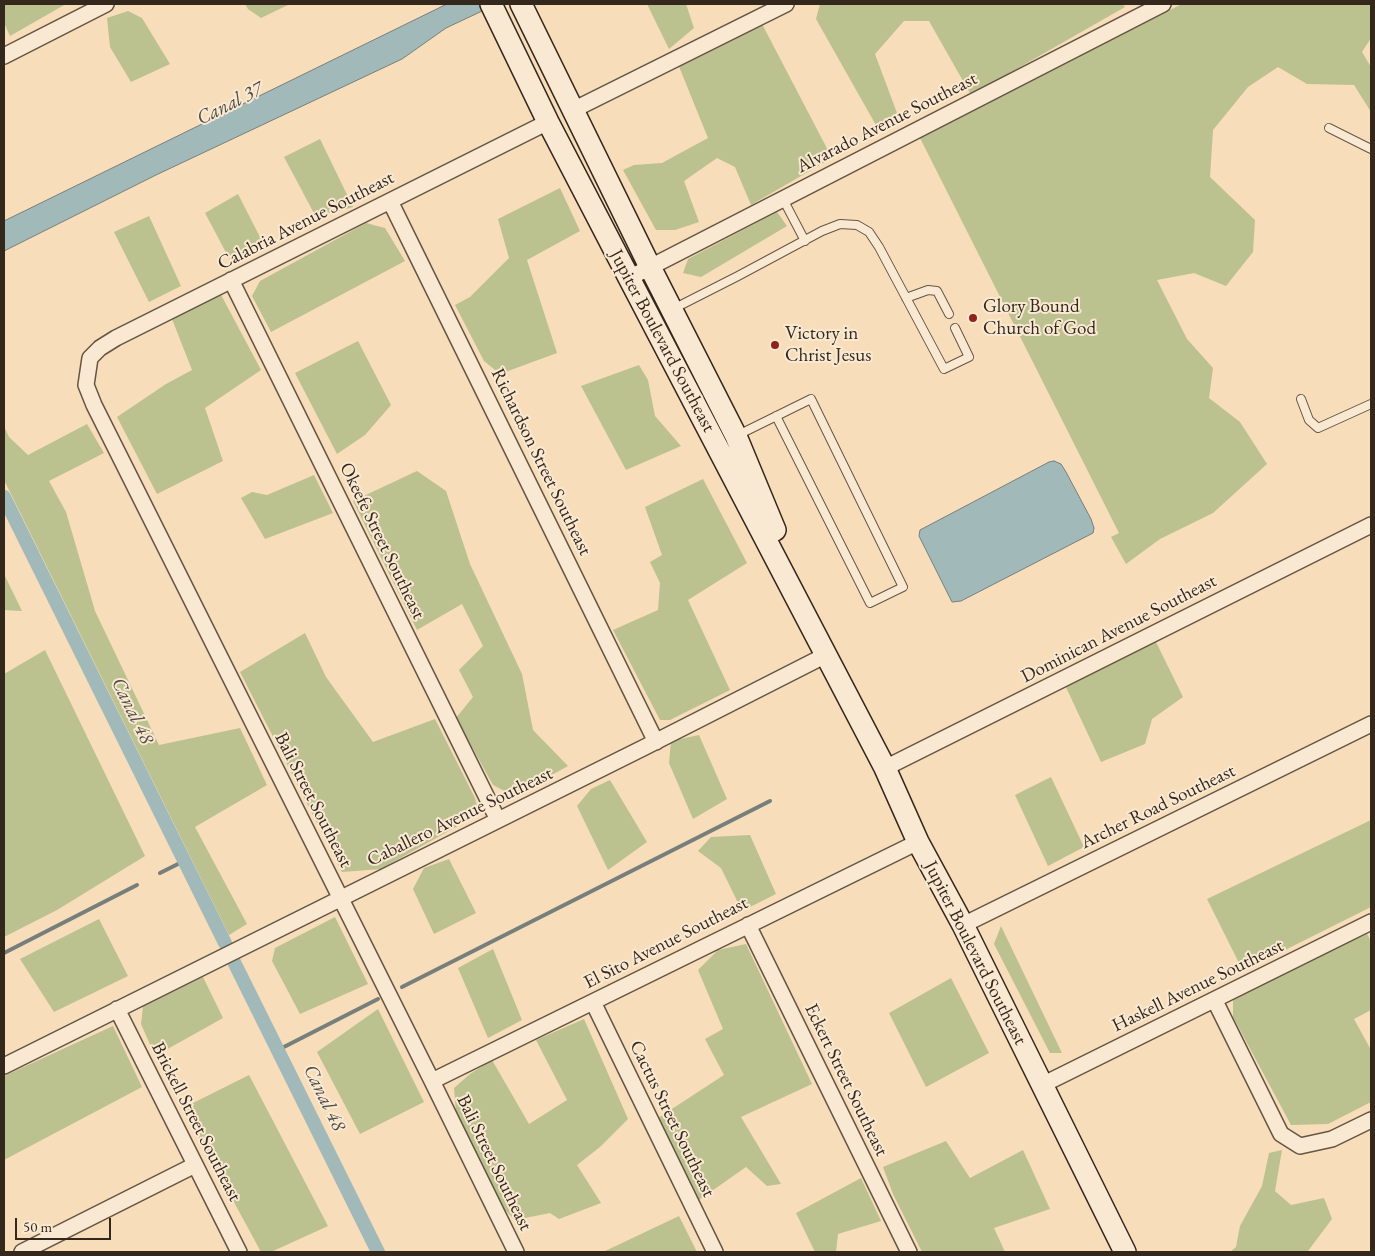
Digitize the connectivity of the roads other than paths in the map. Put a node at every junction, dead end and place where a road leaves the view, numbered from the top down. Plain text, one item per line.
1 (106, 4) edge
2 (491, 4) edge
3 (786, 4) edge
4 (1163, 4) edge
5 (524, 9) edge
6 (4, 56) edge
7 (573, 110) junction
8 (548, 122) junction
9 (1329, 128) dead end
10 (1371, 149) edge
11 (783, 199) junction
12 (390, 201) junction
13 (805, 241) junction
14 (650, 267) junction
15 (628, 278) junction
16 (231, 280) junction
17 (906, 298) junction
18 (672, 310) junction
19 (949, 314) dead end
20 (955, 328) dead end
21 (88, 364) joint
22 (1301, 399) dead end
23 (1371, 404) edge
24 (776, 416) junction
25 (726, 440) junction
26 (1371, 525) edge
27 (826, 655) junction
28 (1371, 724) edge
29 (656, 742) junction
30 (885, 768) junction
31 (498, 820) junction
32 (918, 842) junction
33 (340, 898) junction
34 (1371, 922) edge
35 (748, 925) junction
36 (963, 925) junction
37 (1215, 1000) junction
38 (593, 1002) junction
39 (117, 1009) junction
40 (4, 1066) edge
41 (432, 1081) junction
42 (1042, 1085) junction
43 (1371, 1120) edge
44 (195, 1165) junction
45 (22, 1252) edge
46 (239, 1252) edge
47 (516, 1252) edge
48 (715, 1252) edge
49 (909, 1252) edge
50 (1125, 1252) edge

1 - 6 street
2 - 8 street, Jupiter Boulevard Southeast
3 - 7 street
4 - 11 street, Alvarado Avenue Southeast
5 - 7 street, Jupiter Boulevard Southeast
7 - 14 street, Jupiter Boulevard Southeast
8 - 12 street, Calabria Avenue Southeast
8 - 15 street, Jupiter Boulevard Southeast
9 - 10 lane
11 - 13 lane
11 - 14 street, Alvarado Avenue Southeast
12 - 16 street, Calabria Avenue Southeast
12 - 29 street, Richardson Street Southeast
13 - 17 lane
13 - 18 lane
14 - 15 street, Alvarado Avenue Southeast
14 - 18 street, Jupiter Boulevard Southeast
15 - 25 street, Jupiter Boulevard Southeast
16 - 21 street, Calabria Avenue Southeast
16 - 31 street, Okeefe Street Southeast
17 - 19 lane
17 - 20 lane
18 - 25 street, Jupiter Boulevard Southeast
21 - 33 street, Bali Street Southeast
22 - 23 lane
24 - 24 lane
24 - 25 lane
25 - 27 street, Jupiter Boulevard Southeast
26 - 30 street, Dominican Avenue Southeast
27 - 29 street, Caballero Avenue Southeast
27 - 30 street, Jupiter Boulevard Southeast
28 - 36 street, Archer Road Southeast
29 - 31 street, Caballero Avenue Southeast
30 - 32 street, Jupiter Boulevard Southeast
31 - 33 street, Caballero Avenue Southeast
32 - 35 street, El Sito Avenue Southeast
32 - 36 street, Jupiter Boulevard Southeast
33 - 39 street, Caballero Avenue Southeast
33 - 41 street, Bali Street Southeast
34 - 37 street, Haskell Avenue Southeast
35 - 38 street, El Sito Avenue Southeast
35 - 49 street, Eckert Street Southeast
36 - 42 street, Jupiter Boulevard Southeast
37 - 42 street, Haskell Avenue Southeast
37 - 43 street
38 - 41 street, El Sito Avenue Southeast
38 - 48 street, Cactus Street Southeast
39 - 40 street, Caballero Avenue Southeast
39 - 44 street, Brickell Street Southeast
41 - 47 street, Bali Street Southeast
42 - 50 street, Jupiter Boulevard Southeast
44 - 45 street
44 - 46 street, Brickell Street Southeast

